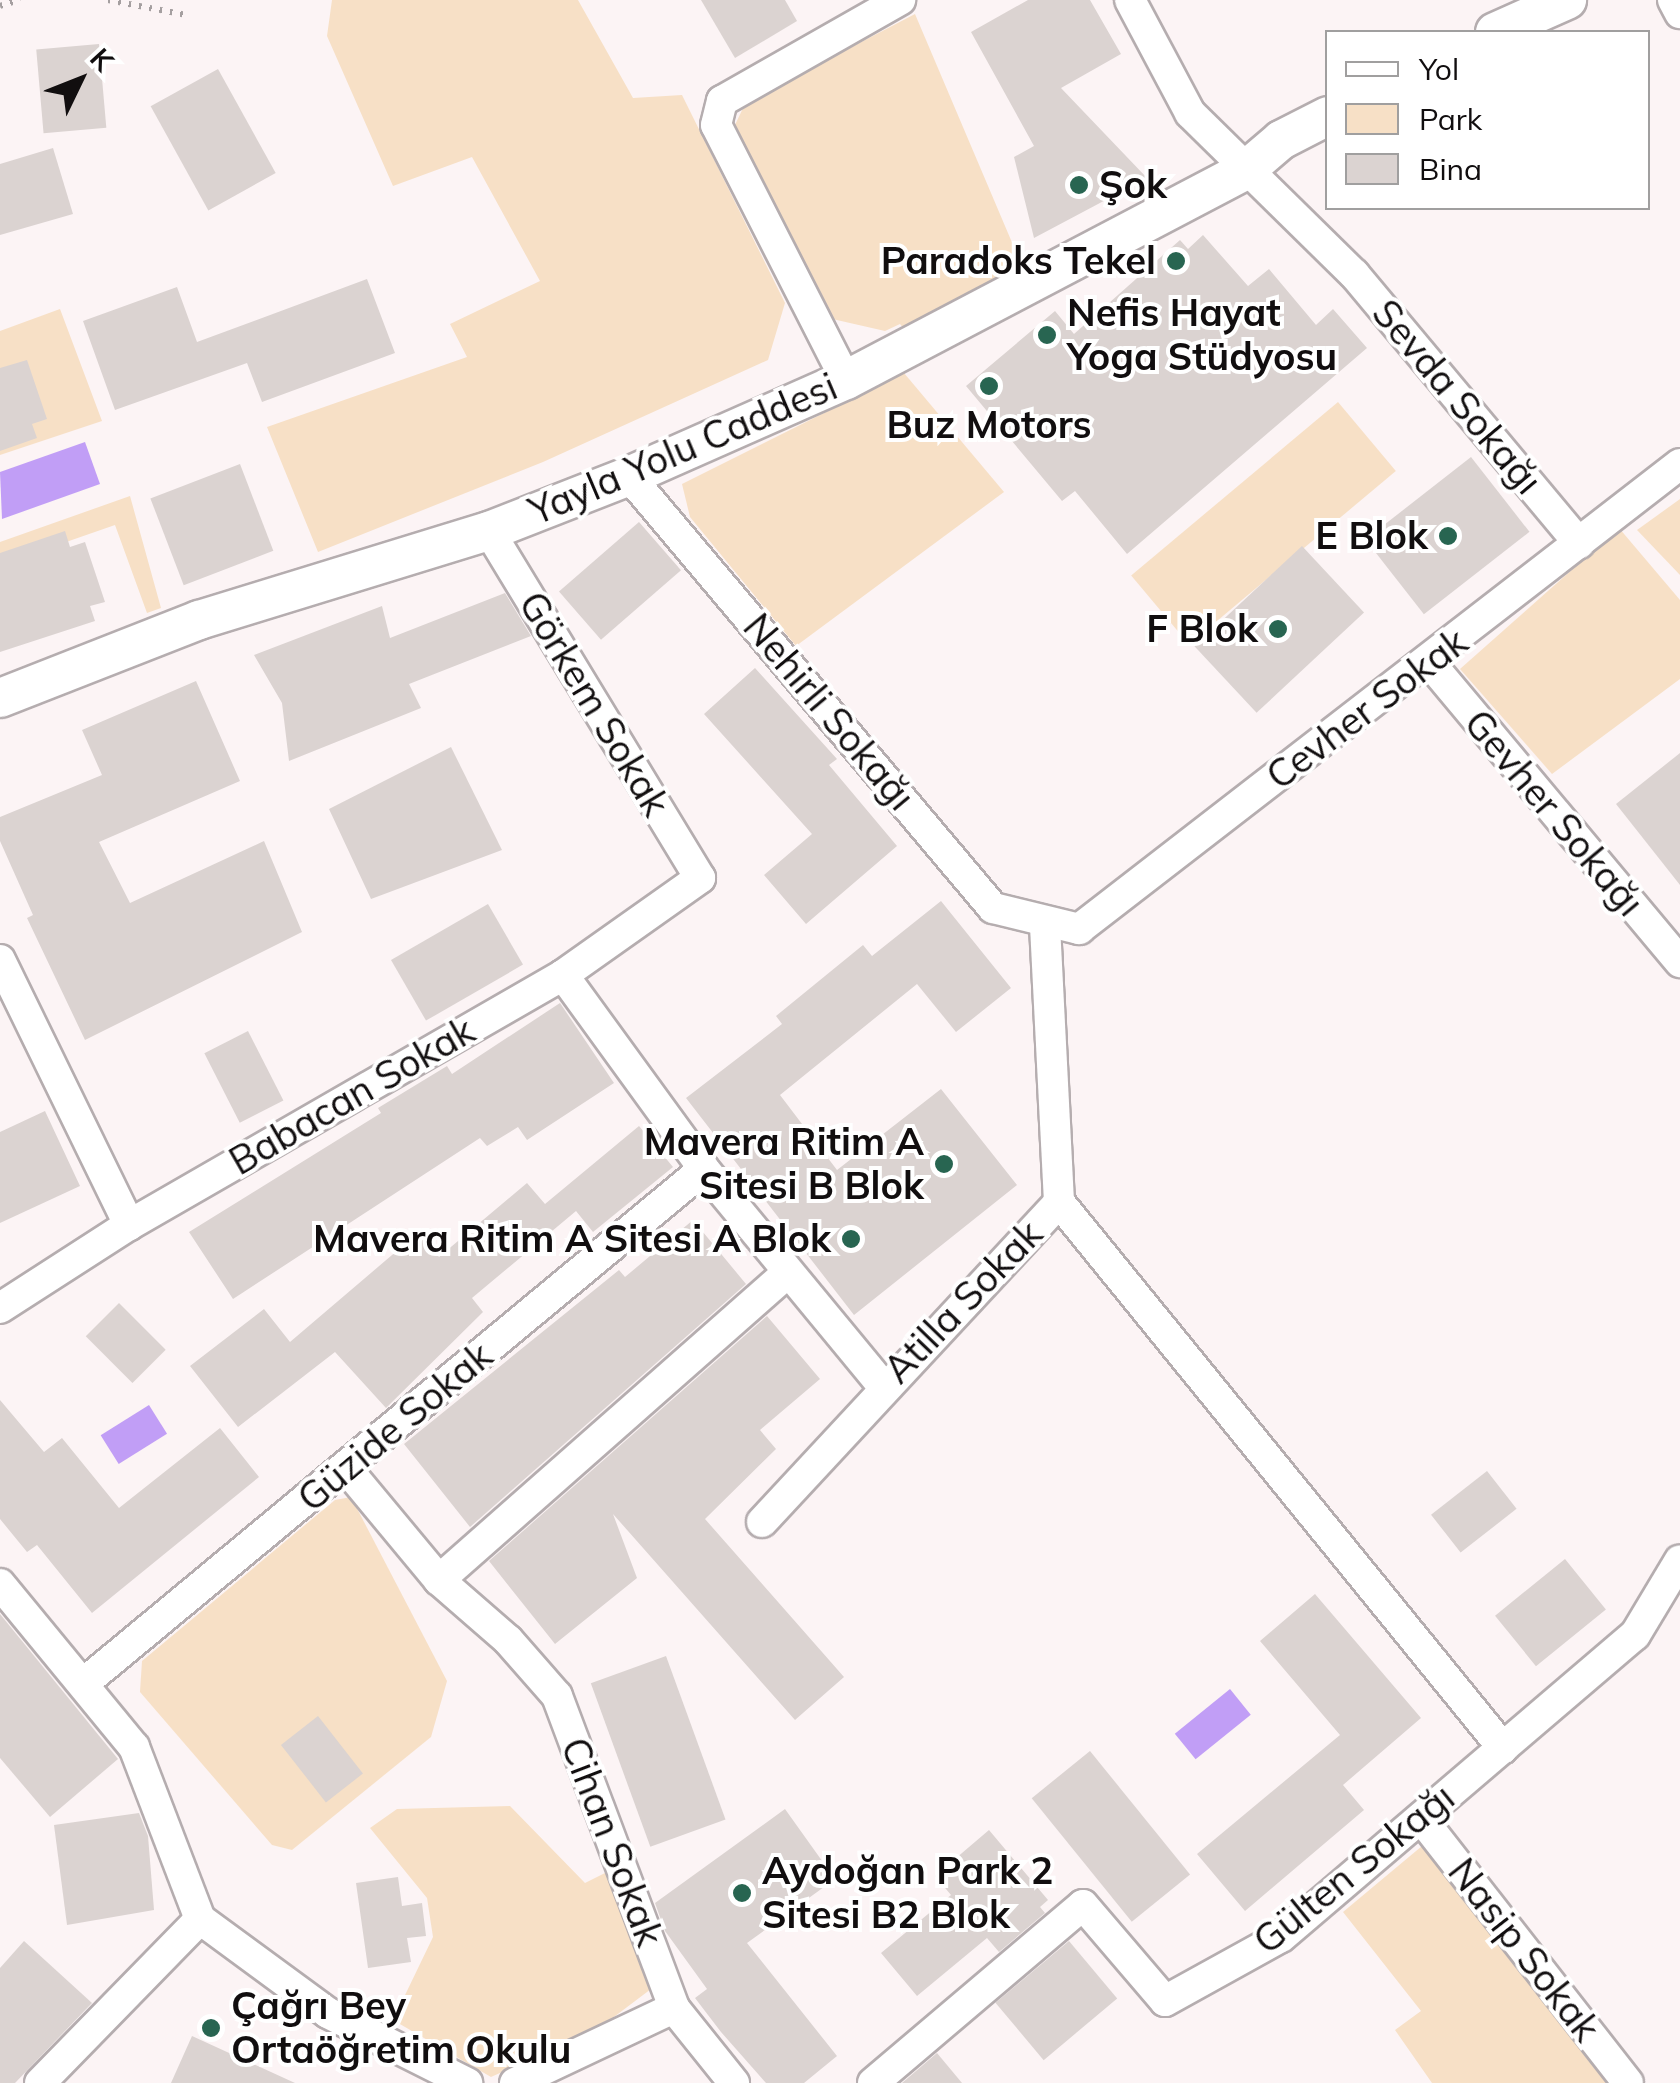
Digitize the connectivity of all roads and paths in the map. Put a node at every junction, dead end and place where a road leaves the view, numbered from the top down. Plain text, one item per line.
1 (20, 0) edge
2 (108, 0) edge
3 (900, 0) edge
4 (1130, 0) edge
5 (1567, 0) edge
6 (1673, 0) edge
7 (0, 6) edge
8 (1680, 13) edge
9 (187, 16) dead end
10 (1500, 30) edge
11 (1325, 118) edge
12 (1246, 170) junction
13 (846, 380) junction
14 (1680, 464) edge
15 (629, 476) junction
16 (489, 531) junction
17 (1579, 544) junction
18 (1430, 663) junction
19 (0, 698) edge
20 (700, 878) joint
21 (1045, 922) junction
22 (0, 960) edge
23 (1680, 962) edge
24 (563, 975) junction
25 (704, 1169) junction
26 (1060, 1202) junction
27 (129, 1225) junction
28 (788, 1272) junction
29 (0, 1308) edge
30 (882, 1386) junction
31 (346, 1468) junction
32 (762, 1522) dead end
33 (1680, 1560) edge
34 (439, 1580) junction
35 (0, 1584) edge
36 (84, 1682) junction
37 (1503, 1748) junction
38 (1421, 1818) junction
39 (200, 1919) junction
40 (674, 2008) junction
41 (40, 2083) edge
42 (467, 2083) edge
43 (515, 2083) edge
44 (734, 2083) edge
45 (873, 2083) edge
46 (1628, 2083) edge

1 - 7 path
2 - 9 path
3 - 13 street
4 - 12 street, Sevda Sokağı
5 - 10 street
6 - 8 street
11 - 12 street, Yayla Yolu Caddesi
12 - 13 street, Yayla Yolu Caddesi
12 - 17 street, Sevda Sokağı
13 - 15 street, Yayla Yolu Caddesi
14 - 17 street, Cevher Sokak
15 - 16 street, Yayla Yolu Caddesi
15 - 21 street, Nehirli Sokağı
16 - 19 street, Yayla Yolu Caddesi
16 - 20 street, Görkem Sokak
17 - 18 street, Cevher Sokak
18 - 21 street, Cevher Sokak
18 - 23 street, Gevher Sokağı
20 - 24 street, Babacan Sokak
21 - 26 street, Atilla Sokak
22 - 27 street
24 - 25 street
24 - 27 street, Babacan Sokak
25 - 28 street
25 - 31 street, Güzide Sokak
26 - 30 street, Atilla Sokak
26 - 37 street
27 - 29 street, Babacan Sokak
28 - 30 street
28 - 34 street
30 - 32 street, Atilla Sokak
31 - 34 street, Cihan Sokak
31 - 36 street, Güzide Sokak
33 - 37 street, Gülten Sokağı
34 - 40 street, Cihan Sokak
35 - 36 street
36 - 39 street
37 - 38 street, Gülten Sokağı
38 - 45 street, Gülten Sokağı
38 - 46 street, Nasip Sokak
39 - 41 street
39 - 42 street
40 - 43 street
40 - 44 street, Cihan Sokak

